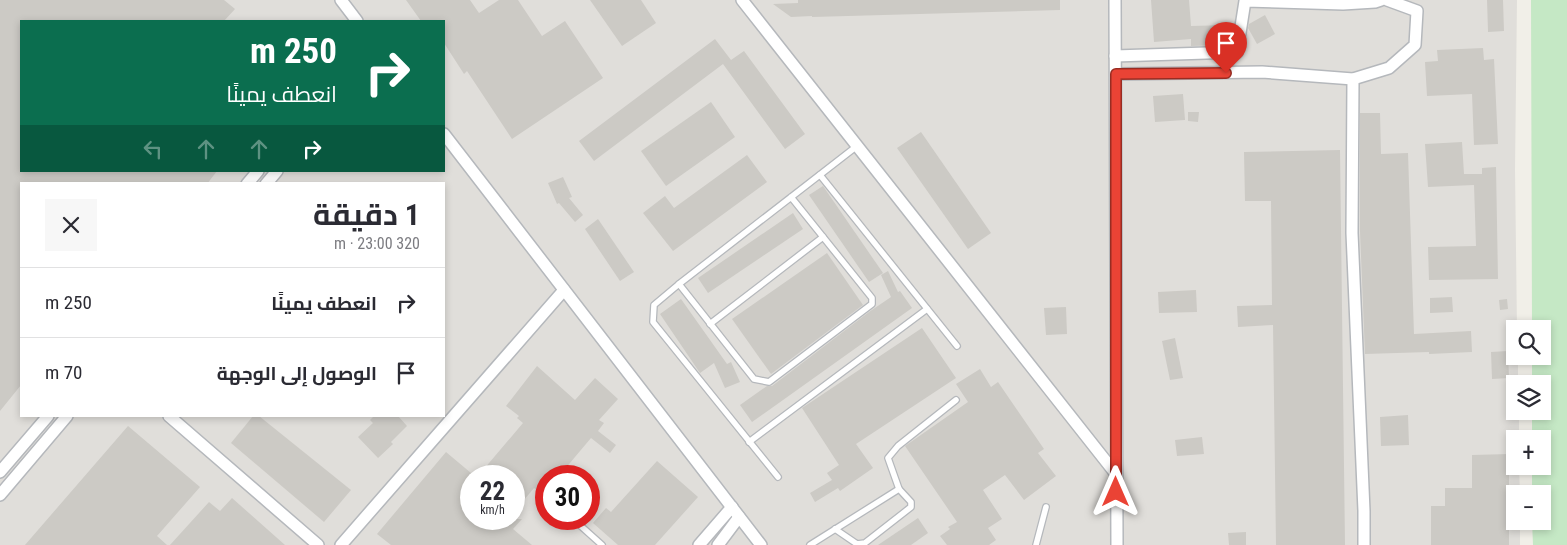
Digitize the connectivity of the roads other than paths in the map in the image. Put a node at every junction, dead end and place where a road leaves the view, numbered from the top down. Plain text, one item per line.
1 (340, 0) edge
2 (742, 0) edge
3 (1115, 0) edge
4 (1381, 0) edge
5 (1388, 0) edge
6 (356, 20) edge
7 (1116, 56) junction
8 (1116, 74) junction
9 (1353, 79) junction
10 (445, 135) edge
11 (857, 146) junction
12 (257, 172) edge
13 (276, 172) edge
14 (820, 175) junction
15 (249, 182) edge
16 (268, 182) edge
17 (791, 197) junction
18 (823, 237) junction
19 (679, 284) junction
20 (564, 290) junction
21 (927, 308) junction
22 (710, 324) junction
23 (957, 346) dead end
24 (956, 400) dead end
25 (47, 417) edge
26 (66, 417) edge
27 (170, 417) edge
28 (749, 442) junction
29 (0, 472) edge
30 (1116, 474) junction
31 (778, 477) dead end
32 (899, 489) junction
33 (0, 495) edge
34 (732, 507) junction
35 (1046, 507) dead end
36 (739, 517) junction
37 (835, 529) junction
38 (585, 530) edge
39 (318, 545) edge
40 (341, 545) edge
41 (602, 545) edge
42 (699, 545) edge
43 (718, 545) edge
44 (761, 545) edge
45 (810, 545) edge
46 (1036, 545) edge
47 (1117, 545) edge
48 (1364, 545) edge

1 - 6 street
2 - 11 street
3 - 7 street
4 - 7 street
5 - 9 street
7 - 8 street
8 - 9 street
8 - 30 street
9 - 48 street
10 - 20 street
11 - 14 lane
11 - 30 street
12 - 15 street
13 - 16 street
14 - 17 lane
14 - 21 lane
17 - 18 lane
17 - 19 lane
18 - 22 lane
18 - 22 lane
19 - 22 lane
19 - 28 lane
20 - 34 street
20 - 40 street
21 - 23 lane
21 - 28 lane
24 - 32 lane
25 - 29 street
26 - 33 street
27 - 39 street
28 - 31 lane
30 - 47 street
32 - 37 lane
32 - 37 lane
34 - 36 street
34 - 42 street
35 - 46 lane
36 - 43 street
36 - 44 street
37 - 45 lane
38 - 41 lane

